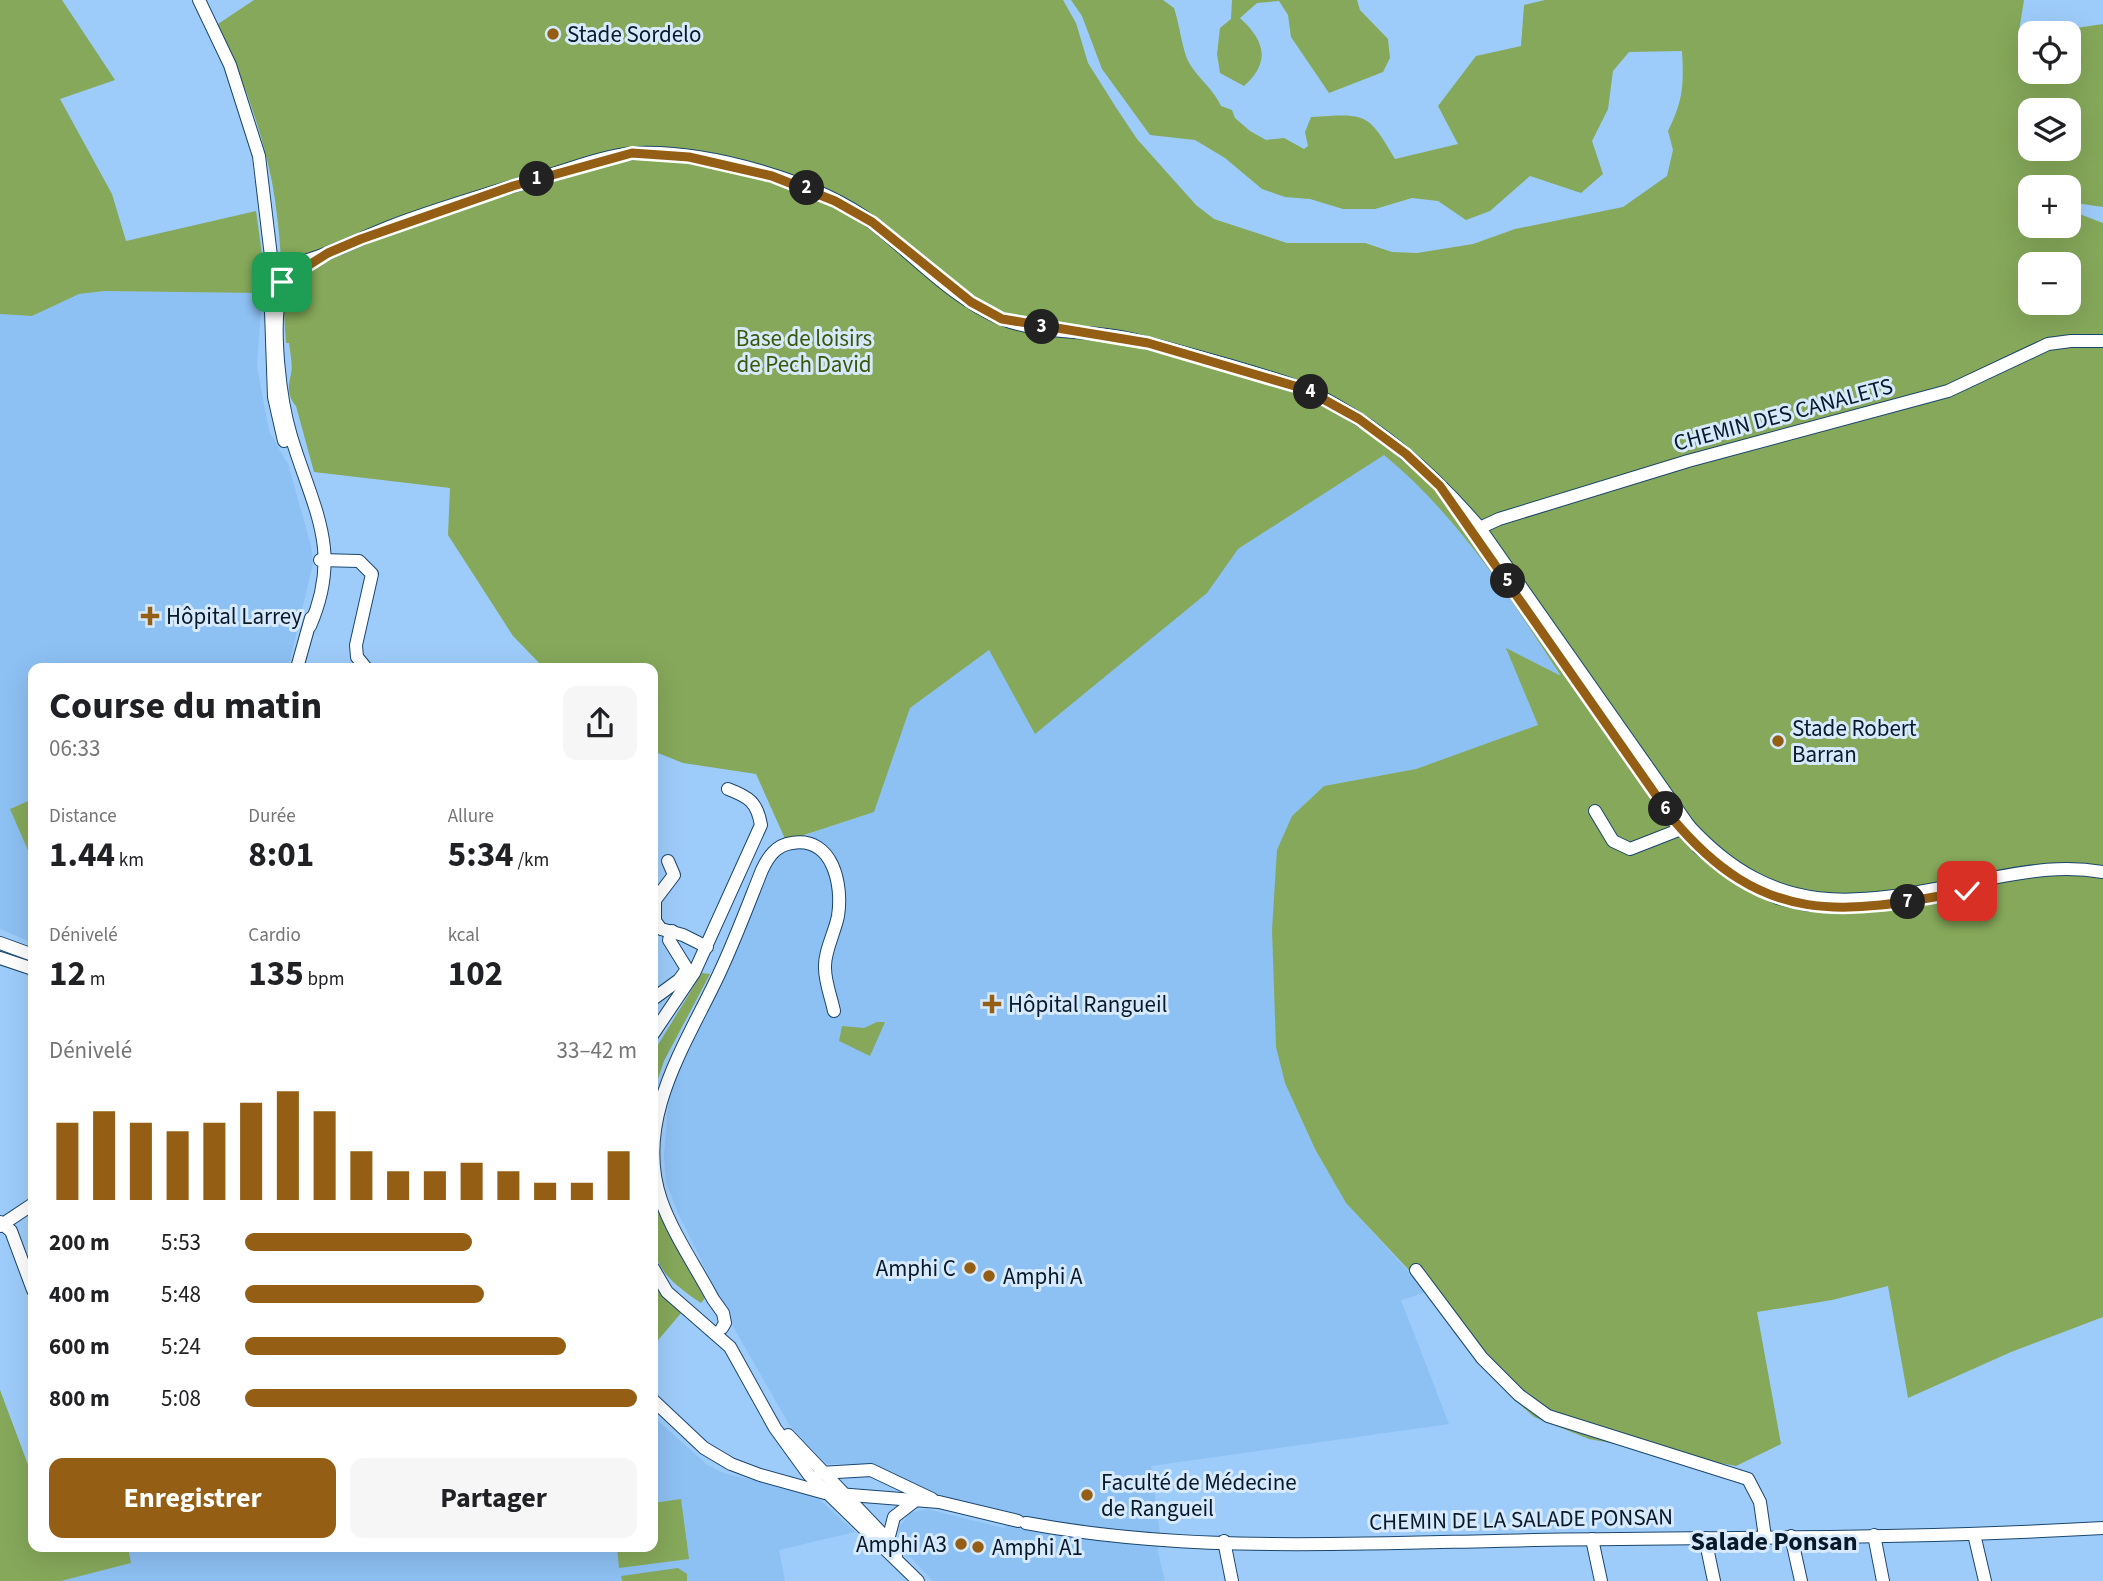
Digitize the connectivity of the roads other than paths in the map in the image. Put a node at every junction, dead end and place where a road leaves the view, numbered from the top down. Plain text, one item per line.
1 (199, 0) edge
2 (281, 274) junction
3 (2103, 341) edge
4 (1476, 529) junction
5 (323, 560) junction
6 (299, 663) edge
7 (361, 663) edge
8 (728, 789) dead end
9 (1595, 811) dead end
10 (1686, 828) junction
11 (668, 861) dead end
12 (2103, 872) edge
13 (2103, 879) edge
14 (658, 894) edge
15 (658, 926) edge
16 (672, 931) junction
17 (0, 943) edge
18 (707, 947) junction
19 (28, 953) edge
20 (0, 958) edge
21 (28, 967) edge
22 (658, 995) edge
23 (834, 1010) dead end
24 (658, 1027) edge
25 (658, 1124) edge
26 (658, 1184) edge
27 (28, 1207) edge
28 (1, 1224) edge
29 (1416, 1270) dead end
30 (28, 1272) edge
31 (658, 1277) edge
32 (714, 1326) junction
33 (658, 1404) edge
34 (823, 1473) junction
35 (809, 1475) junction
36 (782, 1480) junction
37 (825, 1493) junction
38 (843, 1494) junction
39 (916, 1500) junction
40 (939, 1502) junction
41 (2103, 1528) edge
42 (1975, 1534) junction
43 (1874, 1535) junction
44 (1791, 1536) junction
45 (1765, 1537) junction
46 (1705, 1538) junction
47 (1592, 1539) junction
48 (888, 1540) junction
49 (1224, 1541) junction
50 (898, 1561) junction
51 (918, 1581) edge
52 (1232, 1581) edge
53 (1601, 1581) edge
54 (1714, 1581) edge
55 (1801, 1581) edge
56 (1883, 1581) edge
57 (1985, 1581) edge

1 - 2 street
2 - 4 street
2 - 5 street
3 - 4 street, CHEMIN DES CANALETS
4 - 10 street
5 - 6 street
5 - 7 street
8 - 18 street
9 - 10 street
10 - 12 street
10 - 13 street
11 - 14 street
15 - 16 street
16 - 18 street
16 - 22 street
17 - 19 street
18 - 24 street
20 - 21 street
23 - 25 street
26 - 32 street
27 - 28 street
28 - 30 street
29 - 45 street
31 - 32 street
32 - 34 street
32 - 35 street
33 - 36 street
34 - 35 street, CHEMIN DE LA SALADE PONSAN
34 - 38 street
34 - 40 street, CHEMIN DE LA SALADE PONSAN
35 - 36 street, CHEMIN DE LA SALADE PONSAN
35 - 37 street
36 - 37 street
37 - 38 street, CHEMIN DE LA SALADE PONSAN
37 - 50 street
38 - 39 street, CHEMIN DE LA SALADE PONSAN
38 - 48 street
39 - 40 street, CHEMIN DE LA SALADE PONSAN
39 - 48 street
40 - 49 street, CHEMIN DE LA SALADE PONSAN
41 - 42 street, CHEMIN DE LA SALADE PONSAN
42 - 43 street, CHEMIN DE LA SALADE PONSAN
42 - 57 street
43 - 44 street, CHEMIN DE LA SALADE PONSAN
43 - 56 street
44 - 45 street, CHEMIN DE LA SALADE PONSAN
44 - 55 street
45 - 46 street, CHEMIN DE LA SALADE PONSAN
46 - 47 street, CHEMIN DE LA SALADE PONSAN
46 - 54 street
47 - 49 street, CHEMIN DE LA SALADE PONSAN
47 - 53 street
48 - 50 street
49 - 52 street
50 - 51 street

